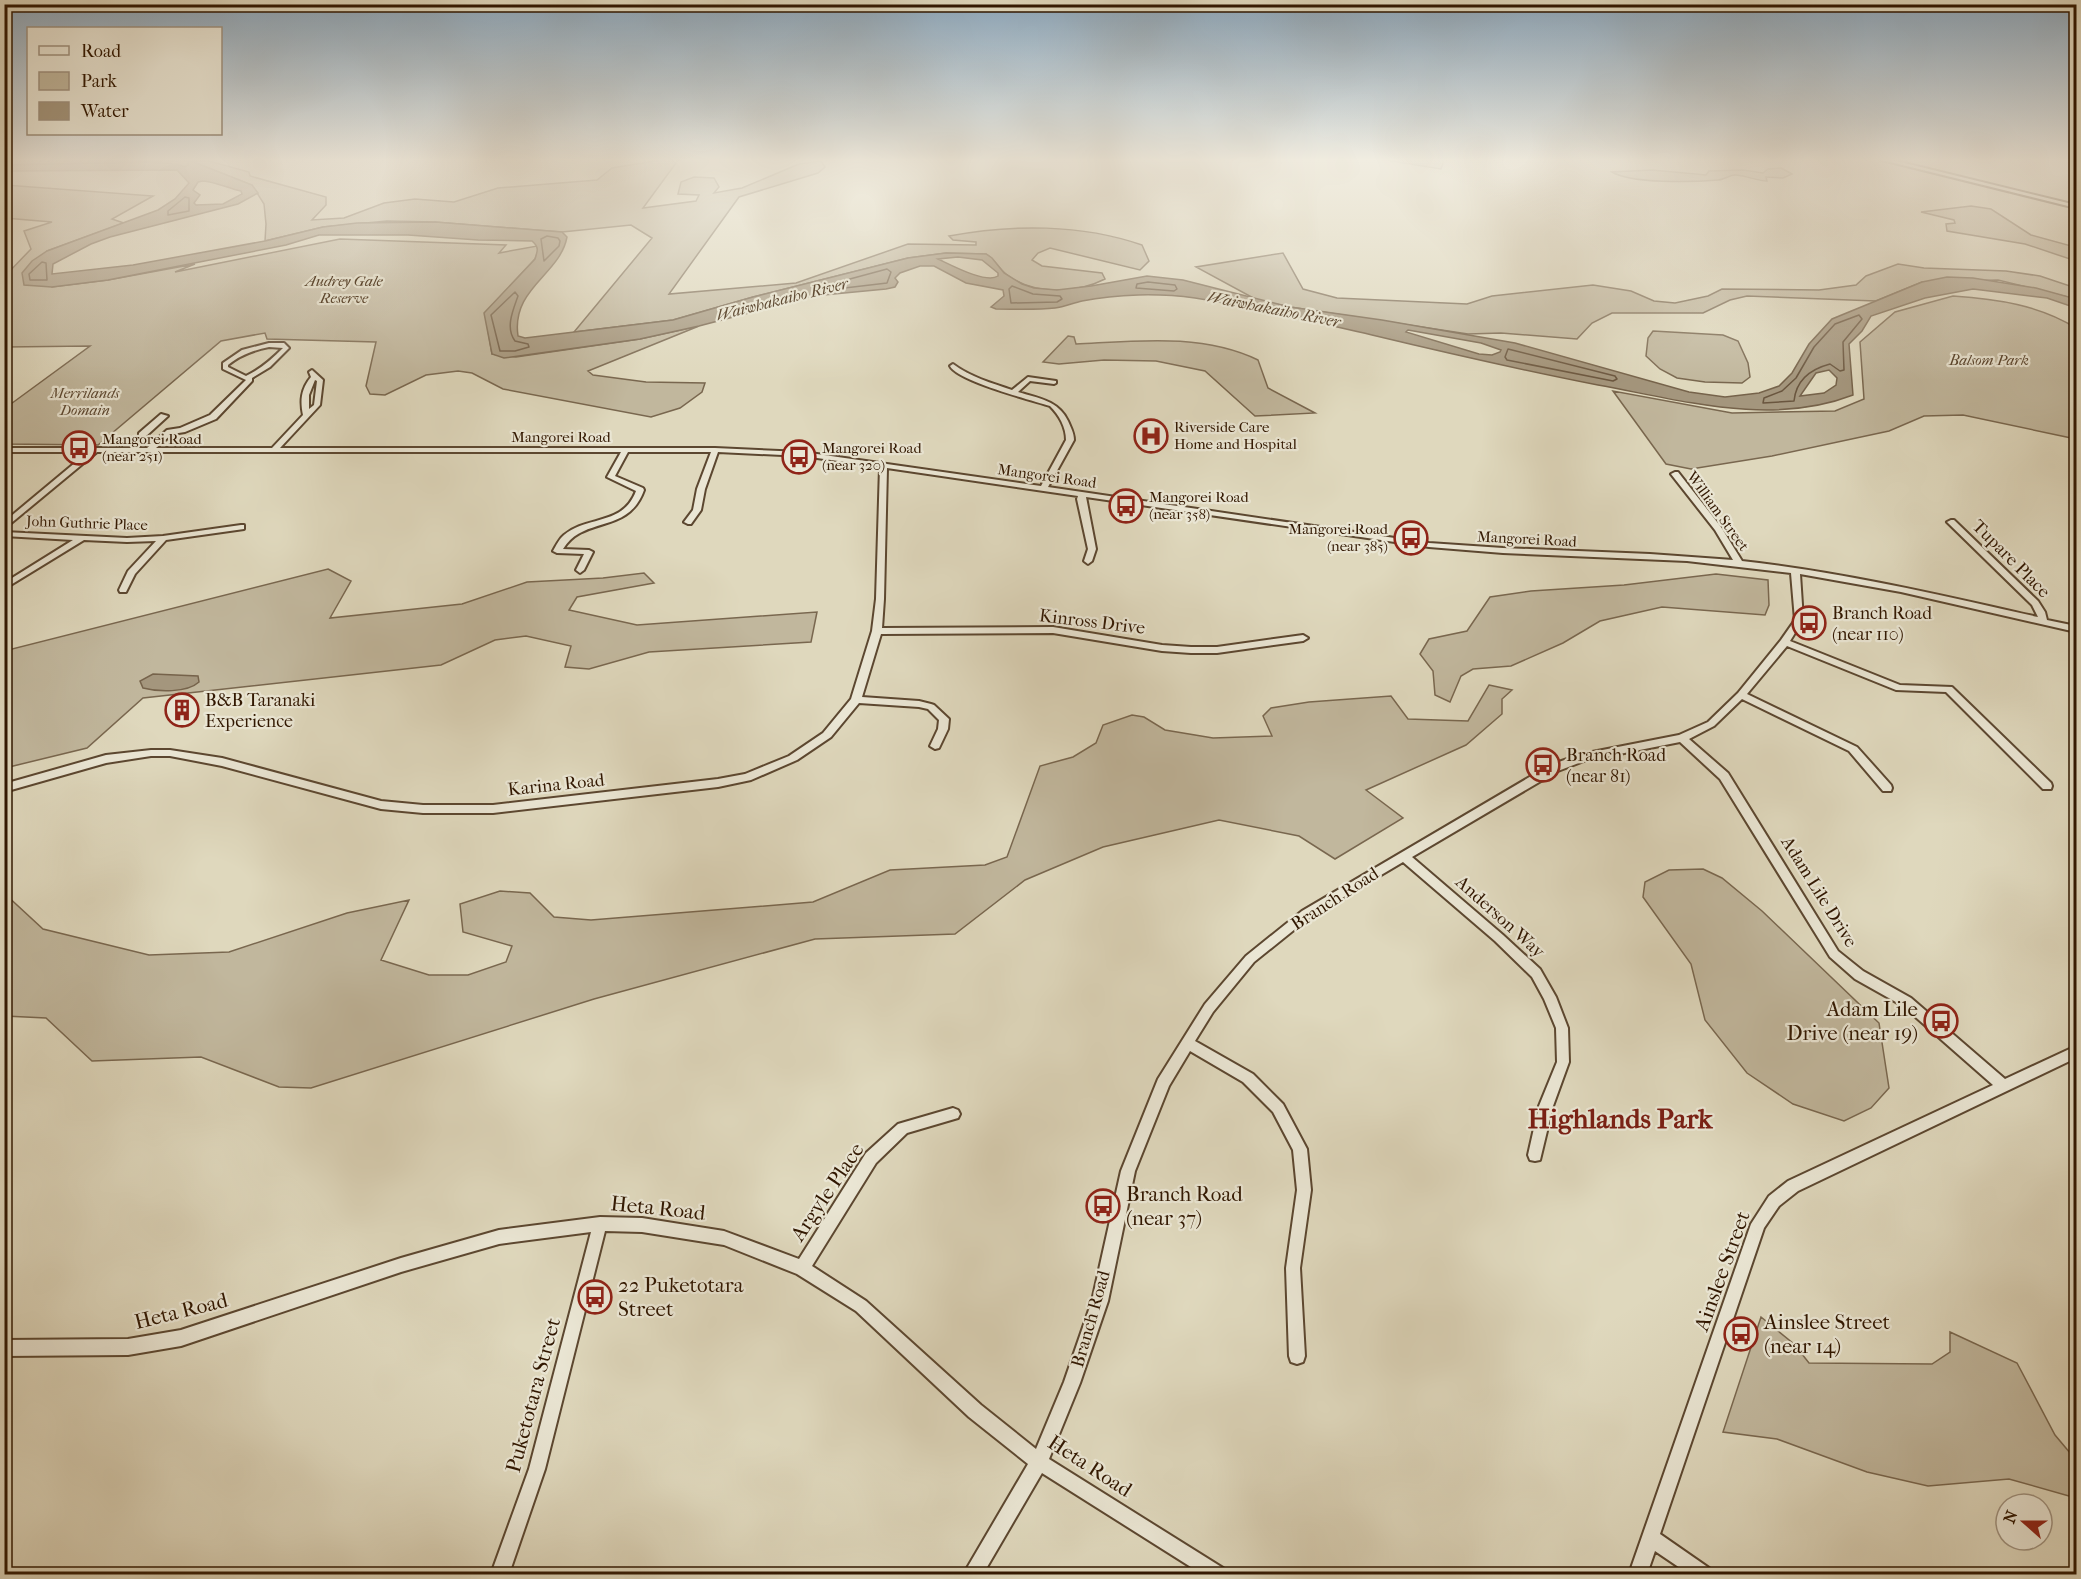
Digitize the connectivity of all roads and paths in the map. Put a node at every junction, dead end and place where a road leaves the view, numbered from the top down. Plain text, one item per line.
1 (953, 366) dead end
2 (247, 378) junction
3 (1054, 382) dead end
4 (1010, 391) junction
5 (307, 415) junction
6 (164, 416) dead end
7 (149, 429) junction
8 (170, 432) junction
9 (142, 435) dead end
10 (4, 450) edge
11 (149, 450) junction
12 (274, 450) junction
13 (626, 450) junction
14 (715, 450) junction
15 (94, 451) junction
16 (885, 466) junction
17 (1676, 474) dead end
18 (1043, 489) junction
19 (1083, 495) junction
20 (688, 522) dead end
21 (1951, 522) dead end
22 (4, 527) edge
23 (241, 527) dead end
24 (4, 534) edge
25 (82, 538) junction
26 (164, 538) junction
27 (1088, 561) dead end
28 (1739, 563) junction
29 (580, 570) dead end
30 (1795, 570) junction
31 (4, 587) edge
32 (123, 590) dead end
33 (2043, 621) junction
34 (2076, 629) edge
35 (877, 631) junction
36 (1303, 638) dead end
37 (1785, 642) junction
38 (1741, 695) junction
39 (856, 700) junction
40 (1682, 738) junction
41 (935, 746) dead end
42 (2047, 786) dead end
43 (4, 788) edge
44 (1887, 788) dead end
45 (1403, 856) junction
46 (1187, 1043) junction
47 (2076, 1052) edge
48 (2004, 1087) junction
49 (953, 1114) dead end
50 (1535, 1155) dead end
51 (600, 1224) junction
52 (802, 1268) junction
53 (4, 1348) edge
54 (1296, 1356) dead end
55 (1039, 1462) junction
56 (1650, 1537) junction
57 (500, 1575) edge
58 (973, 1575) edge
59 (1216, 1575) edge
60 (1638, 1575) edge
61 (1703, 1575) edge

1 - 4 street
2 - 2 street
2 - 8 street
3 - 4 street
4 - 18 street
5 - 5 street
5 - 12 street
6 - 7 street
7 - 8 street
7 - 9 street
8 - 11 street
10 - 15 street, Mangorei Road
11 - 12 street, Mangorei Road
11 - 15 street, Mangorei Road
12 - 13 street, Mangorei Road
13 - 14 street, Mangorei Road
13 - 29 street
14 - 16 street, Mangorei Road
14 - 20 street
15 - 22 street
16 - 18 street, Mangorei Road
16 - 35 street, Karina Road
17 - 28 street, William Street
18 - 19 street, Mangorei Road
19 - 27 street
19 - 28 street, Mangorei Road
21 - 33 street, Tupare Place
23 - 26 street, John Guthrie Place
24 - 25 street, John Guthrie Place
25 - 26 street, John Guthrie Place
25 - 31 street
26 - 32 street
28 - 30 street, Mangorei Road
30 - 33 street, Mangorei Road
30 - 37 street, Branch Road
33 - 34 street, Mangorei Road
35 - 36 street, Kinross Drive
35 - 39 street, Karina Road
37 - 38 street, Branch Road
37 - 42 street
38 - 40 street, Branch Road
38 - 44 street
39 - 41 street
39 - 43 street, Karina Road
40 - 45 street, Branch Road
40 - 48 street, Adam Lile Drive
45 - 46 street, Branch Road
45 - 50 street, Anderson Way
46 - 54 street
46 - 55 street, Branch Road
47 - 48 street, Ainslee Street
48 - 56 street, Ainslee Street
49 - 52 street, Argyle Place
51 - 52 street, Heta Road
51 - 53 street, Heta Road
51 - 57 street, Puketotara Street
52 - 55 street, Heta Road
55 - 58 street, Branch Road
55 - 59 street, Heta Road
56 - 60 street, Ainslee Street
56 - 61 street

